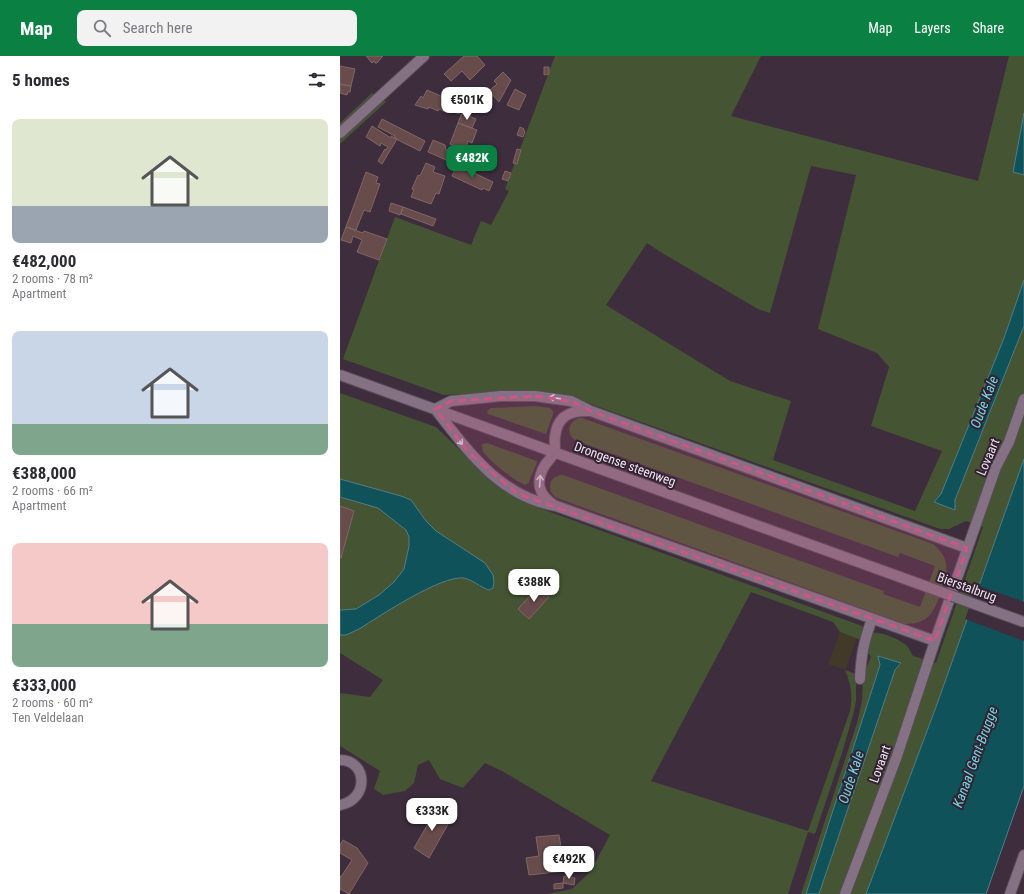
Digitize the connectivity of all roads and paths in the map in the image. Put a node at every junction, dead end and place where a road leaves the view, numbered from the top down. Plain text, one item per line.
1 (424, 56) edge
2 (340, 133) edge
3 (340, 375) edge
4 (1024, 399) edge
5 (435, 409) junction
6 (591, 411) junction
7 (554, 452) junction
8 (556, 506) junction
9 (967, 548) junction
10 (900, 577) joint
11 (872, 619) junction
12 (1024, 622) edge
13 (934, 641) junction
14 (860, 679) dead end
15 (340, 760) edge
16 (340, 805) edge
17 (1024, 855) edge
18 (845, 894) edge
19 (1010, 894) edge

1 - 2 street
3 - 5 street, Drongense steenweg
4 - 9 street, Lovaart
6 -> 5 street
5 - 7 street, Drongense steenweg
5 -> 8 street
6 - 7 street
6 - 9 street
8 -> 7 street
7 - 10 street, Drongense steenweg
8 - 11 street
9 - 13 street, Lovaart
10 - 12 street, Bierstalbrug, bridge
11 - 13 street
11 - 14 street
13 - 18 street, Lovaart
15 - 16 street
17 - 19 street

